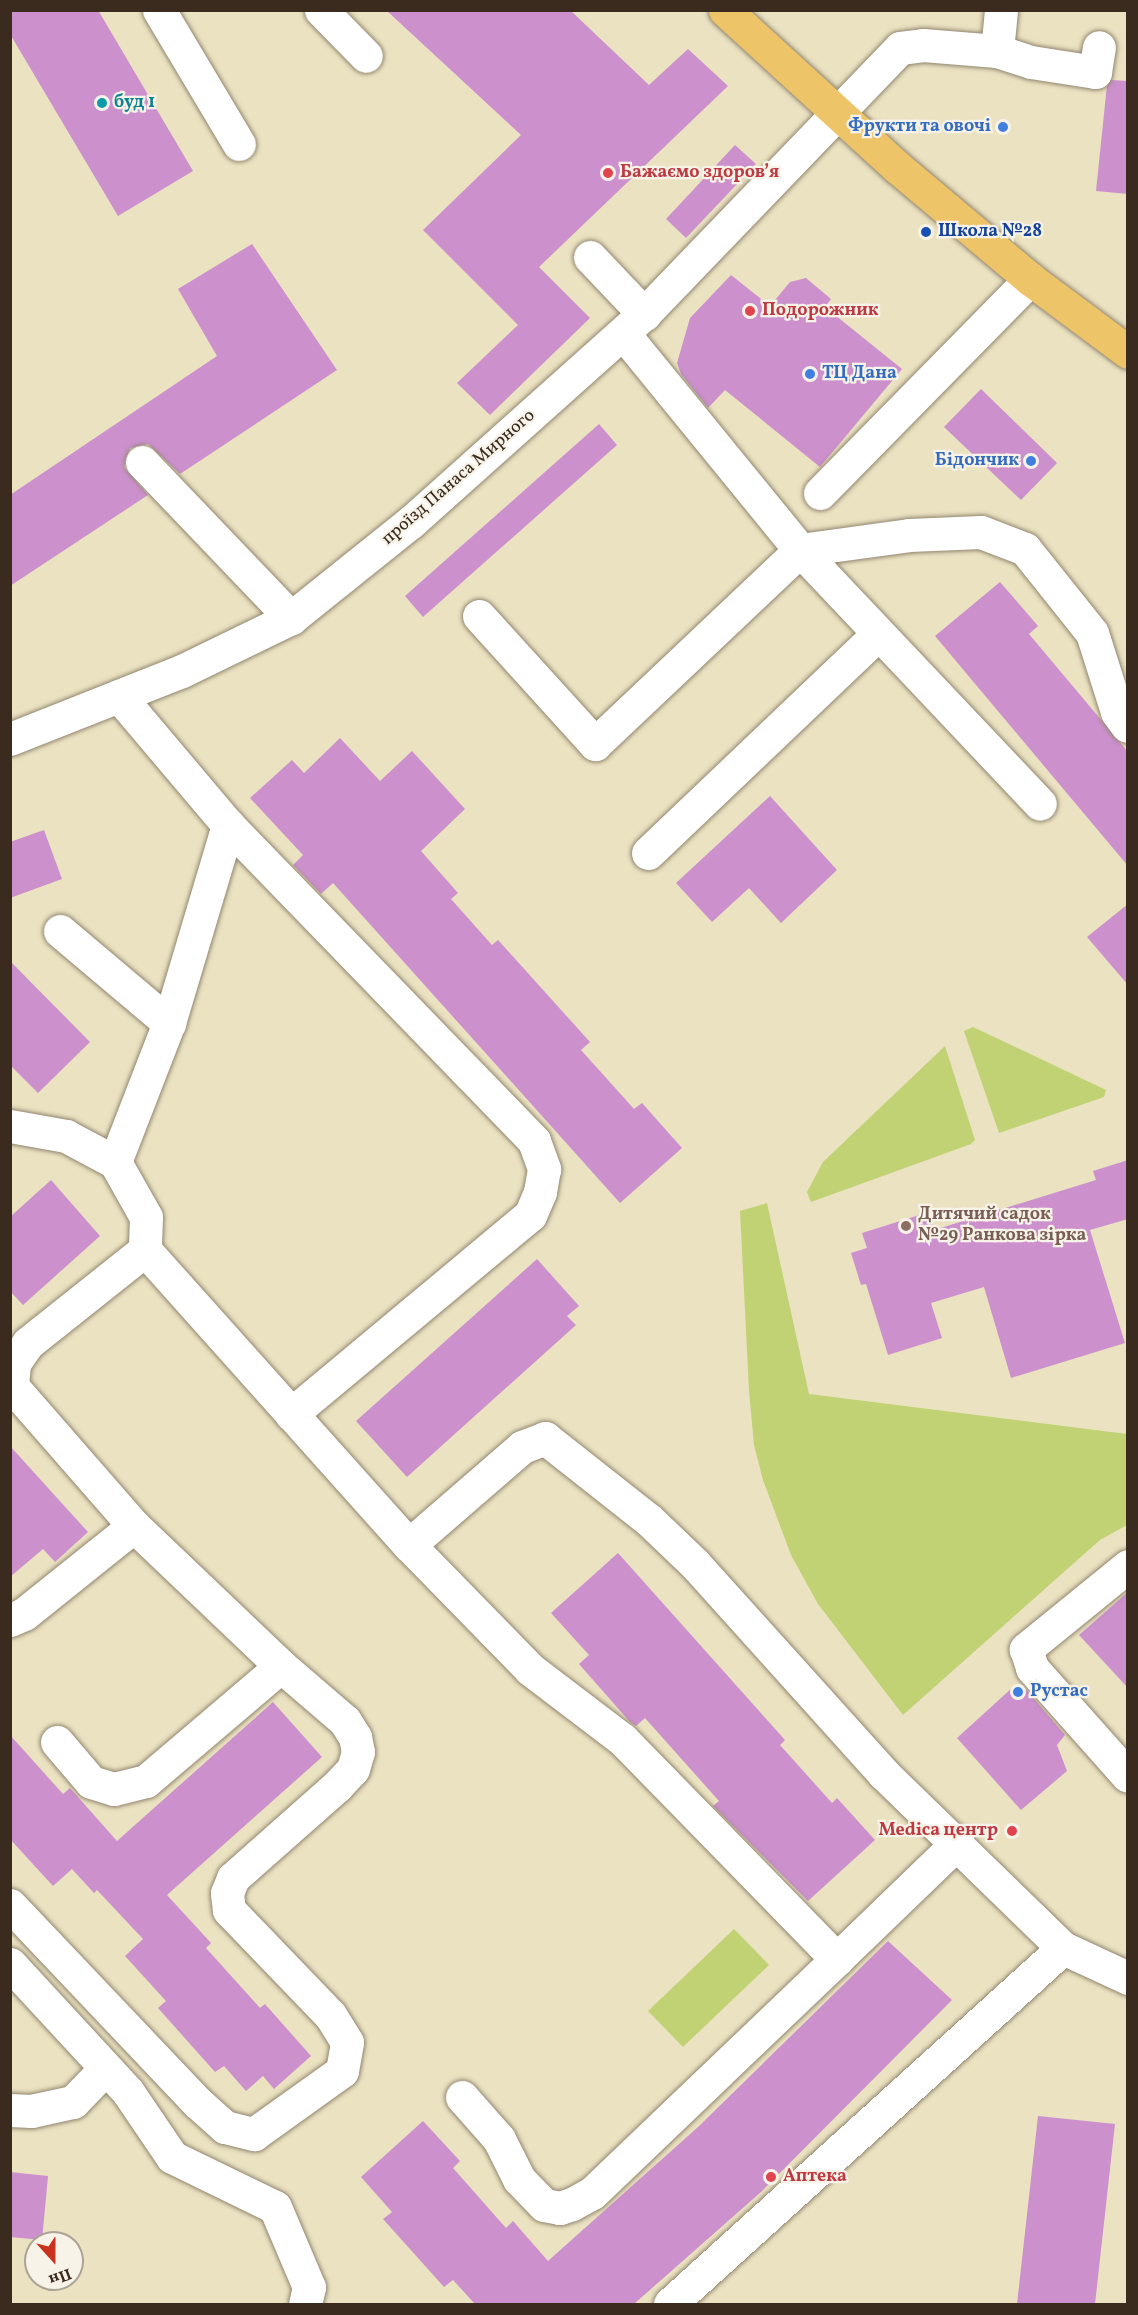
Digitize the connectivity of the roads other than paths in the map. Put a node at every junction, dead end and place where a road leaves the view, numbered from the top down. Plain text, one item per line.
1 (159, 10) edge
2 (321, 10) edge
3 (725, 10) edge
4 (1000, 10) edge
5 (1099, 47) dead end
6 (997, 51) junction
7 (366, 56) dead end
8 (834, 113) junction
9 (239, 144) dead end
10 (590, 257) dead end
11 (1030, 279) junction
12 (633, 323) junction
13 (1128, 352) edge
14 (142, 462) dead end
15 (820, 493) dead end
16 (800, 550) junction
17 (479, 616) dead end
18 (291, 618) junction
19 (879, 634) junction
20 (119, 696) junction
21 (1127, 726) edge
22 (10, 739) edge
23 (1040, 804) dead end
24 (228, 825) junction
25 (648, 853) dead end
26 (60, 931) dead end
27 (169, 1023) junction
28 (10, 1126) edge
29 (115, 1162) junction
30 (145, 1250) junction
31 (291, 1414) junction
32 (134, 1526) junction
33 (409, 1545) junction
34 (1128, 1566) edge
35 (10, 1620) edge
36 (281, 1666) junction
37 (57, 1742) dead end
38 (1128, 1776) edge
39 (958, 1842) junction
40 (10, 1905) edge
41 (1064, 1948) junction
42 (837, 1959) junction
43 (10, 1964) edge
44 (1128, 1978) edge
45 (106, 2068) junction
46 (129, 2092) junction
47 (462, 2097) dead end
48 (10, 2110) edge
49 (225, 2127) junction
50 (305, 2304) edge
51 (670, 2304) edge

1 - 9 street
2 - 7 street
3 - 8 main road
4 - 6 street
5 - 6 street, проїзд Панаса Мирного
6 - 8 street, проїзд Панаса Мирного
8 - 11 main road
8 - 12 street, проїзд Панаса Мирного
10 - 12 street
11 - 13 main road
11 - 15 street
12 - 16 street
12 - 18 street, проїзд Панаса Мирного
14 - 18 street
16 - 17 street
16 - 19 street
16 - 21 street
18 - 20 street, проїзд Панаса Мирного
19 - 23 street
19 - 25 street
20 - 22 street, проїзд Панаса Мирного
20 - 24 street
24 - 27 street
24 - 31 street
26 - 27 street
27 - 29 street
28 - 29 street
29 - 30 street
30 - 31 street
30 - 32 street
31 - 33 street
32 - 35 street
32 - 36 street
33 - 39 street
33 - 42 street
34 - 38 street
36 - 37 street
36 - 49 street
39 - 41 street
39 - 42 street
40 - 49 street
41 - 44 street
41 - 51 street
42 - 47 street
43 - 45 street
45 - 46 street
45 - 48 street
46 - 49 street
46 - 50 street

